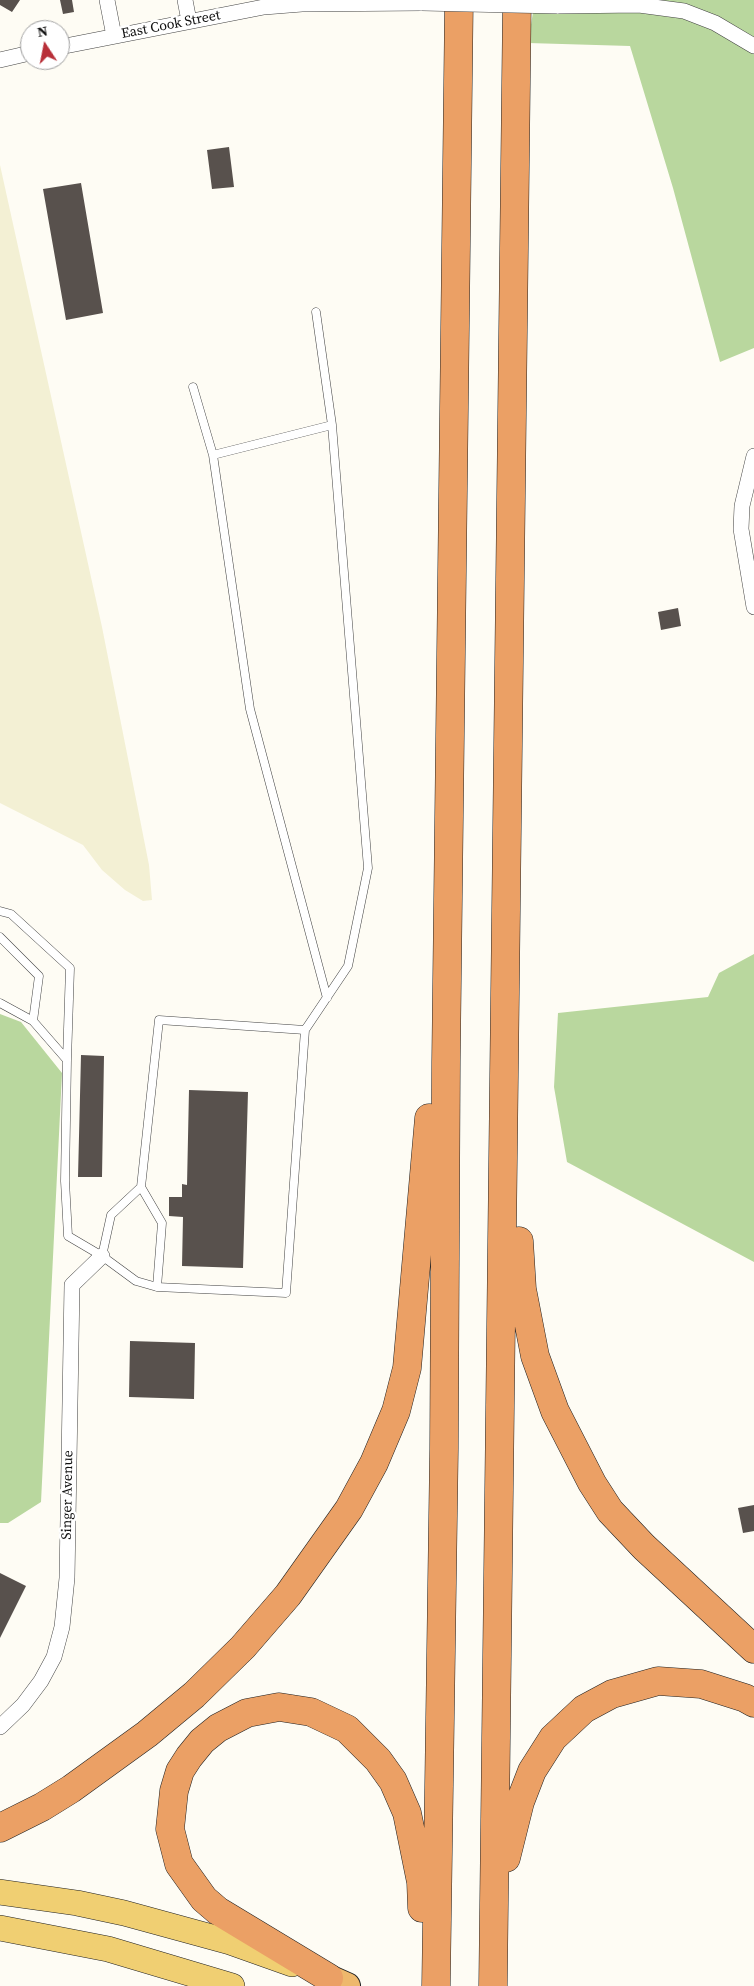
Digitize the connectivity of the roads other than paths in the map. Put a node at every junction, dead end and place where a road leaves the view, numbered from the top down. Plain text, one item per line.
1 (107, 0) edge
2 (185, 0) edge
3 (459, 0) edge
4 (517, 0) edge
5 (628, 2) edge
6 (262, 4) edge
7 (189, 21) junction
8 (114, 36) junction
9 (70, 45) edge
10 (754, 46) edge
11 (20, 55) edge
12 (0, 60) edge
13 (316, 312) dead end
14 (193, 387) dead end
15 (332, 425) junction
16 (213, 455) junction
17 (754, 456) edge
18 (754, 608) edge
19 (448, 873) junction
20 (0, 911) edge
21 (0, 937) edge
22 (327, 998) junction
23 (0, 1003) edge
24 (505, 1013) junction
25 (33, 1020) junction
26 (305, 1030) junction
27 (67, 1060) junction
28 (141, 1187) junction
29 (102, 1256) junction
30 (157, 1287) junction
31 (754, 1649) edge
32 (754, 1703) edge
33 (0, 1728) edge
34 (0, 1828) edge
35 (0, 1892) edge
36 (0, 1928) edge
37 (494, 1951) junction
38 (430, 1976) edge
39 (338, 1982) edge
40 (232, 1986) edge
41 (493, 1986) edge

1 - 8 street
2 - 7 street
3 - 19 highway
4 - 24 highway
5 - 6 street, East Cook Street, bridge
5 - 10 street, East Cook Street
6 - 7 street, East Cook Street
7 - 8 street, East Cook Street
8 - 9 street, East Cook Street
11 - 12 street
13 - 15 lane
14 - 16 lane
15 - 16 lane
15 - 22 lane
16 - 22 lane
17 - 18 street
19 - 34 highway
19 - 38 highway
20 - 27 lane
21 - 25 lane
22 - 26 lane
23 - 25 lane
24 - 31 highway
24 - 37 highway
25 - 27 lane
26 - 28 lane
26 - 30 lane
27 - 29 lane
28 - 29 lane
28 - 30 lane
29 - 30 lane
29 - 33 street, Singer Avenue
32 - 37 highway
35 - 39 main road
36 - 40 main road
37 - 41 highway
38 - 39 highway

